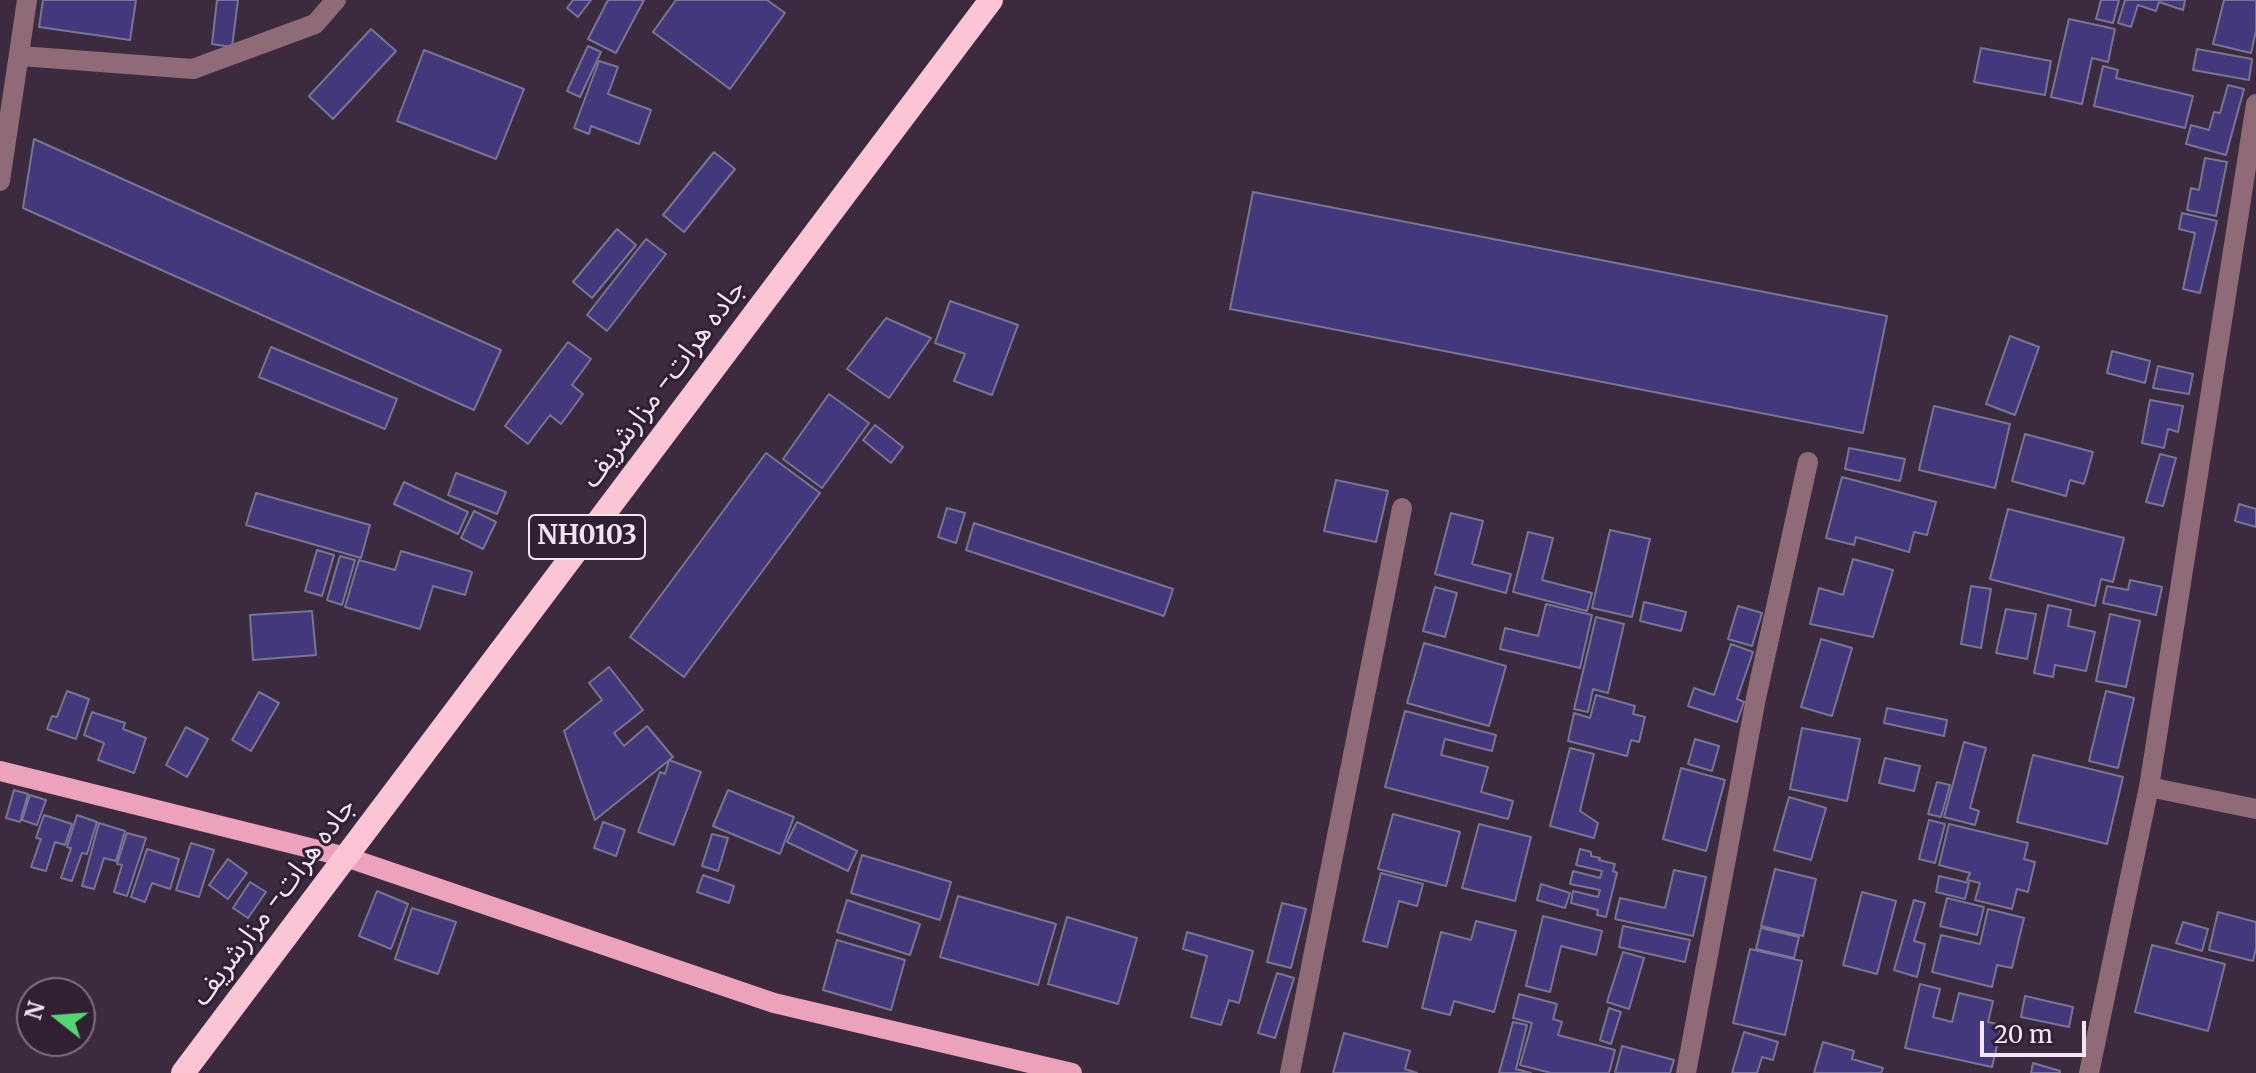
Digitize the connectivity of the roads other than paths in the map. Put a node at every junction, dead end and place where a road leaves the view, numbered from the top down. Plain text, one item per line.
1 (27, 0) edge
2 (336, 0) edge
3 (991, 0) edge
4 (21, 56) junction
5 (2256, 104) edge
6 (0, 181) edge
7 (1808, 462) dead end
8 (1402, 508) dead end
9 (0, 771) edge
10 (2149, 787) junction
11 (2256, 809) edge
12 (346, 857) junction
13 (183, 1073) edge
14 (1072, 1073) edge
15 (1290, 1073) edge
16 (1686, 1073) edge
17 (2089, 1073) edge

1 - 4 street
2 - 4 street
3 - 12 highway, جاده هرات- مزارشریف / NH0103
4 - 6 street
5 - 10 street
7 - 16 street
8 - 15 street
9 - 12 main road
10 - 11 street
10 - 17 street
12 - 13 highway, جاده هرات- مزارشریف / NH0103
12 - 14 main road

